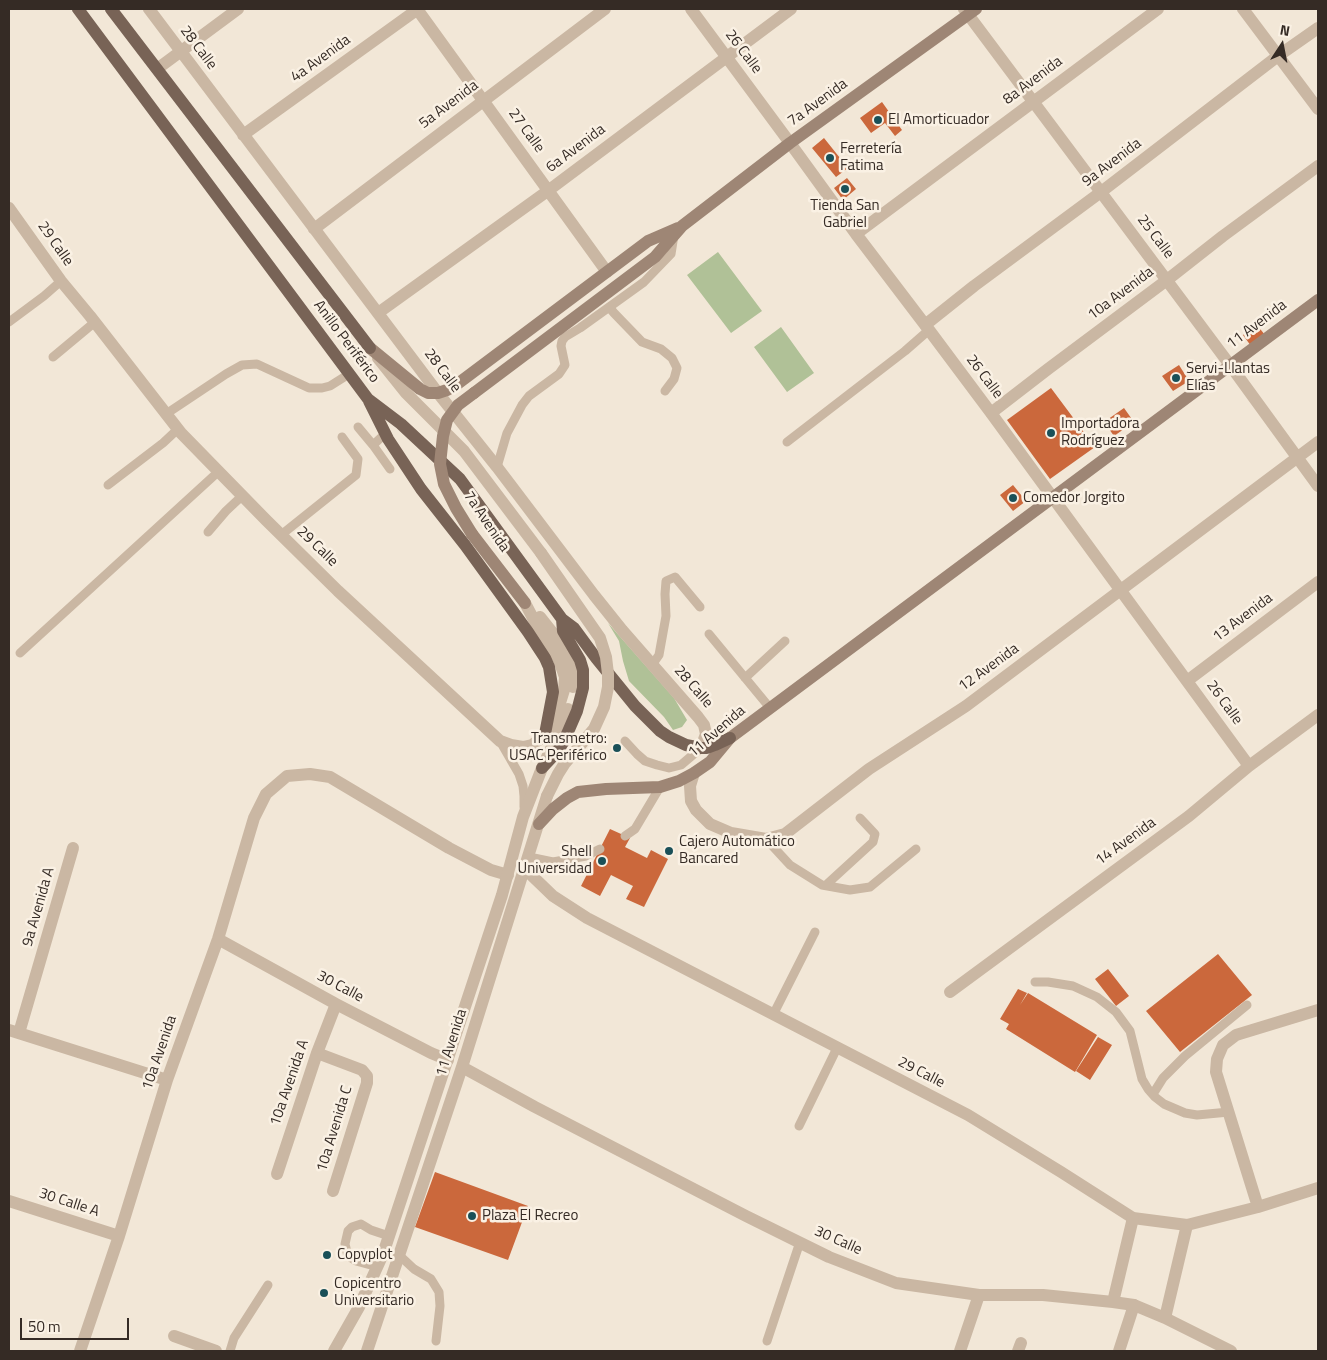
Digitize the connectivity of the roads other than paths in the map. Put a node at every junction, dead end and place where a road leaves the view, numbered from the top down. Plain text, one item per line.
1 (78, 9) edge
2 (111, 9) edge
3 (148, 9) edge
4 (238, 9) edge
5 (418, 9) edge
6 (605, 9) edge
7 (691, 9) edge
8 (791, 9) edge
9 (1158, 9) edge
10 (1243, 9) edge
11 (969, 11) edge
12 (1318, 28) edge
13 (180, 52) junction
14 (1278, 56) junction
15 (726, 57) junction
16 (157, 69) junction
17 (484, 100) junction
18 (1033, 102) junction
19 (1318, 109) edge
20 (243, 135) junction
21 (790, 143) junction
22 (1318, 166) edge
23 (549, 190) junction
24 (1101, 192) junction
25 (9, 208) edge
26 (314, 229) junction
27 (678, 231) junction
28 (856, 234) junction
29 (607, 272) junction
30 (1167, 280) junction
31 (60, 281) junction
32 (1318, 300) edge
33 (610, 307) junction
34 (378, 314) junction
35 (9, 322) edge
36 (95, 322) junction
37 (927, 327) junction
38 (370, 348) junction
39 (52, 357) dead end
40 (1230, 365) junction
41 (349, 374) junction
42 (665, 391) dead end
43 (438, 393) junction
44 (368, 399) junction
45 (991, 413) junction
46 (166, 414) junction
47 (358, 427) dead end
48 (178, 429) junction
49 (386, 434) junction
50 (342, 437) dead end
51 (787, 442) dead end
52 (1318, 442) edge
53 (373, 446) junction
54 (1297, 458) junction
55 (497, 468) junction
56 (390, 469) dead end
57 (218, 472) junction
58 (108, 484) dead end
59 (1318, 486) edge
60 (242, 496) junction
61 (1053, 498) junction
62 (208, 532) dead end
63 (281, 535) junction
64 (1318, 582) edge
65 (1121, 590) junction
66 (526, 603) junction
67 (700, 607) dead end
68 (562, 619) junction
69 (709, 634) dead end
70 (785, 642) dead end
71 (20, 653) dead end
72 (652, 665) junction
73 (745, 678) junction
74 (1187, 681) junction
75 (770, 708) junction
76 (1318, 715) edge
77 (545, 734) junction
78 (730, 738) junction
79 (500, 741) junction
80 (625, 741) dead end
81 (701, 748) junction
82 (1249, 766) junction
83 (542, 768) junction
84 (694, 773) junction
85 (660, 787) junction
86 (523, 817) junction
87 (860, 818) dead end
88 (539, 824) junction
89 (625, 836) dead end
90 (766, 839) junction
91 (73, 848) dead end
92 (600, 849) dead end
93 (916, 849) dead end
94 (528, 857) junction
95 (525, 869) junction
96 (508, 875) junction
97 (826, 886) junction
98 (815, 932) dead end
99 (218, 938) junction
100 (1035, 982) dead end
101 (950, 992) dead end
102 (336, 1004) junction
103 (1247, 1005) dead end
104 (1318, 1010) edge
105 (773, 1015) junction
106 (14, 1032) edge
107 (837, 1048) junction
108 (317, 1053) junction
109 (448, 1060) junction
110 (462, 1067) junction
111 (167, 1080) junction
112 (1153, 1094) junction
113 (1229, 1112) junction
114 (799, 1126) dead end
115 (277, 1174) dead end
116 (1318, 1188) edge
117 (333, 1191) dead end
118 (9, 1201) edge
119 (1258, 1207) junction
120 (1133, 1218) junction
121 (1187, 1225) junction
122 (119, 1236) junction
123 (389, 1236) junction
124 (800, 1242) junction
125 (399, 1255) junction
126 (378, 1267) junction
127 (268, 1285) dead end
128 (979, 1294) junction
129 (1113, 1302) junction
130 (1134, 1306) junction
131 (1166, 1318) junction
132 (174, 1336) dead end
133 (436, 1341) dead end
134 (767, 1341) dead end
135 (1218, 1348) edge
136 (80, 1351) edge
137 (216, 1351) edge
138 (230, 1351) edge
139 (334, 1351) edge
140 (367, 1351) edge
141 (960, 1351) edge
142 (1119, 1351) edge
143 (1231, 1351) edge

1 - 41 main road, Anillo Periférico
2 - 16 main road, Anillo Periférico
3 - 13 street, 28 Calle
4 - 13 street
5 - 17 street, 27 Calle
5 - 20 street, 4a Avenida
6 - 17 street, 5a Avenida
7 - 15 street, 26 Calle
8 - 15 street, 6a Avenida
9 - 18 street, 8a Avenida
10 - 14 street
11 - 18 street, 25 Calle
11 - 21 main road, 7a Avenida
12 - 14 street, 9a Avenida
13 - 16 street
13 - 20 street, 28 Calle
14 - 19 street
14 - 24 street, 9a Avenida
15 - 21 street, 26 Calle
15 - 23 street, 6a Avenida
16 - 38 main road, Anillo Periférico
17 - 23 street, 27 Calle
17 - 26 street, 5a Avenida
18 - 24 street, 25 Calle
18 - 28 street, 8a Avenida
20 - 26 street, 28 Calle
21 - 27 main road, 7a Avenida
21 - 28 street, 26 Calle
22 - 30 street, 10a Avenida
23 - 29 street, 27 Calle
23 - 34 street, 6a Avenida
24 - 30 street, 25 Calle
24 - 37 street, 9a Avenida
25 - 31 street, 29 Calle
26 - 34 street, 28 Calle
27 - 29 main road, 7a Avenida
27 - 33 lane
27 - 66 main road, 7a Avenida, bridge
28 - 37 street, 26 Calle
29 - 43 main road, 7a Avenida
30 - 40 street, 25 Calle
30 - 45 street, 10a Avenida
31 - 35 lane
31 - 36 street, 29 Calle
32 - 40 main road, 11 Avenida
33 - 42 lane
33 - 55 lane
34 - 43 street, 28 Calle
36 - 39 lane
36 - 46 street, 29 Calle
37 - 45 street, 26 Calle
37 - 51 lane
38 - 43 main road
38 - 88 street, Anillo Periférico, bridge
40 - 54 street, 25 Calle
40 - 61 main road, 11 Avenida
41 - 44 main road, Anillo Periférico
41 - 46 lane
43 - 55 street, 28 Calle
44 - 49 main road
44 - 68 main road, Anillo Periférico
45 - 61 street, 26 Calle
46 - 48 street, 29 Calle
47 - 53 lane
48 - 57 street, 29 Calle
48 - 58 lane
49 - 53 lane
49 - 77 main road
50 - 63 lane
52 - 54 street, 12 Avenida
53 - 56 lane
54 - 59 street, 25 Calle
54 - 65 street, 12 Avenida
55 - 72 street, 28 Calle
57 - 60 street, 29 Calle
57 - 71 lane
60 - 62 lane
60 - 63 street, 29 Calle
61 - 65 street, 26 Calle
61 - 75 main road, 11 Avenida
63 - 79 street, 29 Calle
64 - 74 street, 13 Avenida
65 - 74 street, 26 Calle
65 - 90 street, 12 Avenida
66 - 77 street, 29 Calle
66 - 83 street, 7a Avenida
67 - 72 lane
68 - 81 main road, Anillo Periférico
68 - 83 main road
69 - 73 lane
70 - 73 lane
72 - 81 street, 28 Calle
73 - 75 lane
74 - 82 street, 26 Calle
75 - 78 main road, 11 Avenida
76 - 82 street, 14 Avenida
77 - 79 street, 29 Calle
78 - 81 main road
78 - 84 main road, 11 Avenida
79 - 86 lane
80 - 81 lane
82 - 101 street, 14 Avenida
83 - 86 street, 11 Avenida
84 - 85 main road, 11 Avenida
84 - 90 street, 12 Avenida
85 - 88 main road, 11 Avenida
85 - 89 lane
86 - 96 street, 11 Avenida
87 - 97 lane
88 - 94 street, 11 Avenida
90 - 97 lane
91 - 106 street, 9a Avenida A
92 - 94 lane
93 - 97 lane
94 - 95 street, 11 Avenida
95 - 105 street, 29 Calle
95 - 110 street, 11 Avenida
96 - 99 street, 10a Avenida
96 - 109 street, 11 Avenida
98 - 105 lane
99 - 102 street, 30 Calle
99 - 111 street, 10a Avenida
100 - 112 lane
102 - 108 street, 10a Avenida A
102 - 109 street, 30 Calle
103 - 112 lane
104 - 113 street
105 - 107 street, 29 Calle
106 - 111 street
107 - 114 lane
107 - 120 street, 29 Calle
108 - 115 street, 10a Avenida A
108 - 117 street, 10a Avenida C
109 - 123 street, 11 Avenida
110 - 124 street, 30 Calle
110 - 125 street, 11 Avenida
111 - 122 street, 10a Avenida
112 - 113 lane
113 - 119 street
116 - 119 street, 29 Calle
118 - 122 street, 30 Calle A
119 - 121 street, 29 Calle
120 - 121 street, 29 Calle
120 - 129 street
121 - 131 street
122 - 136 street, 10a Avenida
123 - 126 street, 11 Avenida
123 - 126 lane
124 - 128 street, 30 Calle
124 - 134 lane
125 - 133 lane
125 - 140 street, 11 Avenida
126 - 139 street, 11 Avenida
127 - 138 lane
128 - 129 street, 30 Calle
128 - 141 street
129 - 130 street, 30 Calle
130 - 131 street, 30 Calle
130 - 142 street
131 - 135 street, 30 Calle
132 - 137 street
135 - 143 street, 30 Calle

